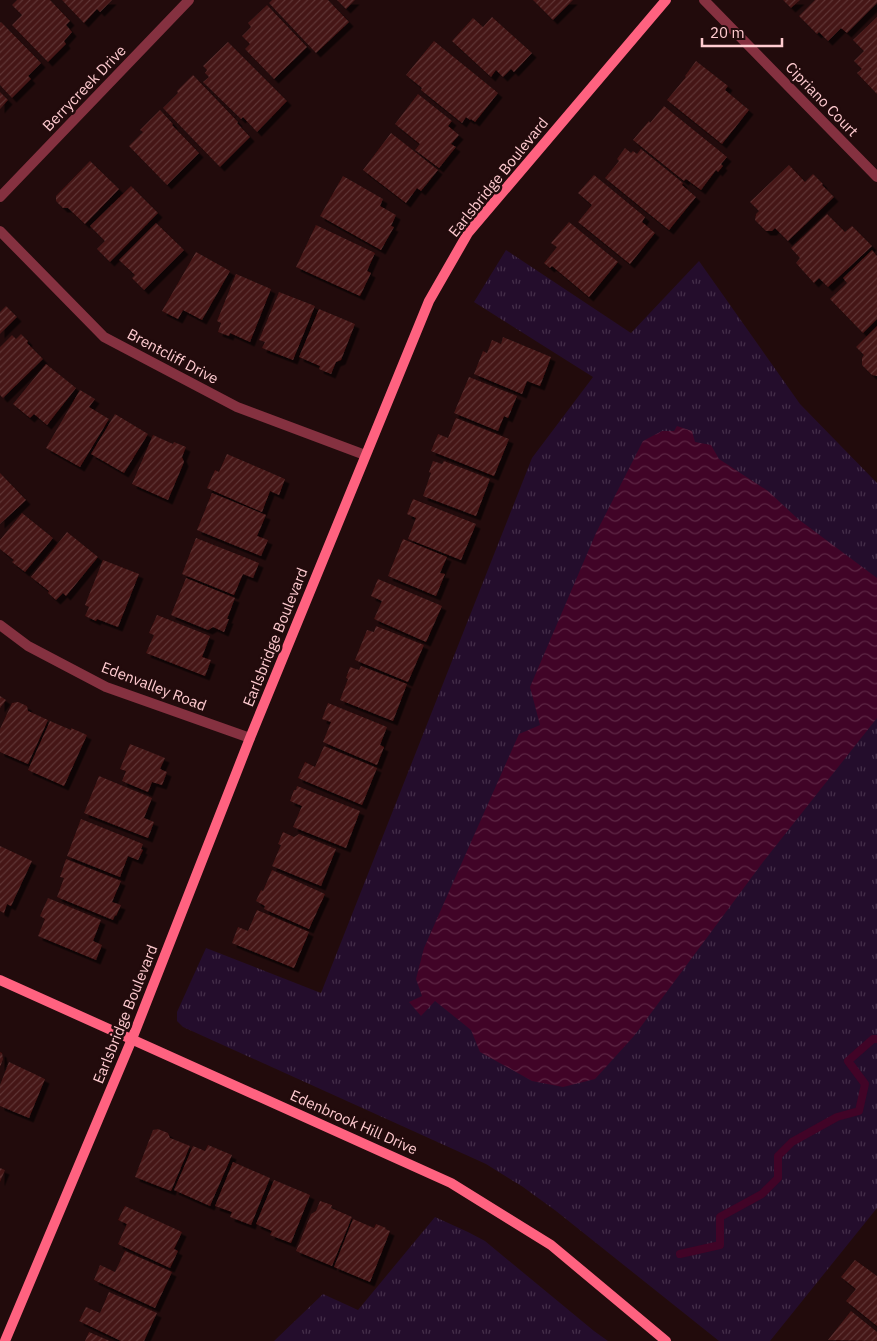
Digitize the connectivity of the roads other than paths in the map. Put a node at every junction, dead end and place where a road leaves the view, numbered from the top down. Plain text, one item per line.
1 (189, 0) edge
2 (666, 0) edge
3 (704, 0) edge
4 (877, 177) edge
5 (0, 197) edge
6 (0, 232) edge
7 (365, 455) junction
8 (0, 625) edge
9 (250, 738) junction
10 (0, 980) edge
11 (132, 1039) junction
12 (664, 1340) edge
13 (5, 1341) edge

1 - 5 street, Berrycreek Drive
2 - 7 street, Earlsbridge Boulevard
3 - 4 street, Cipriano Court
6 - 7 street, Brentcliff Drive
7 - 9 street, Earlsbridge Boulevard
8 - 9 street, Edenvalley Road
9 - 11 street, Earlsbridge Boulevard
10 - 11 street, Edenbrook Hill Drive
11 - 12 street, Edenbrook Hill Drive
11 - 13 street, Earlsbridge Boulevard

